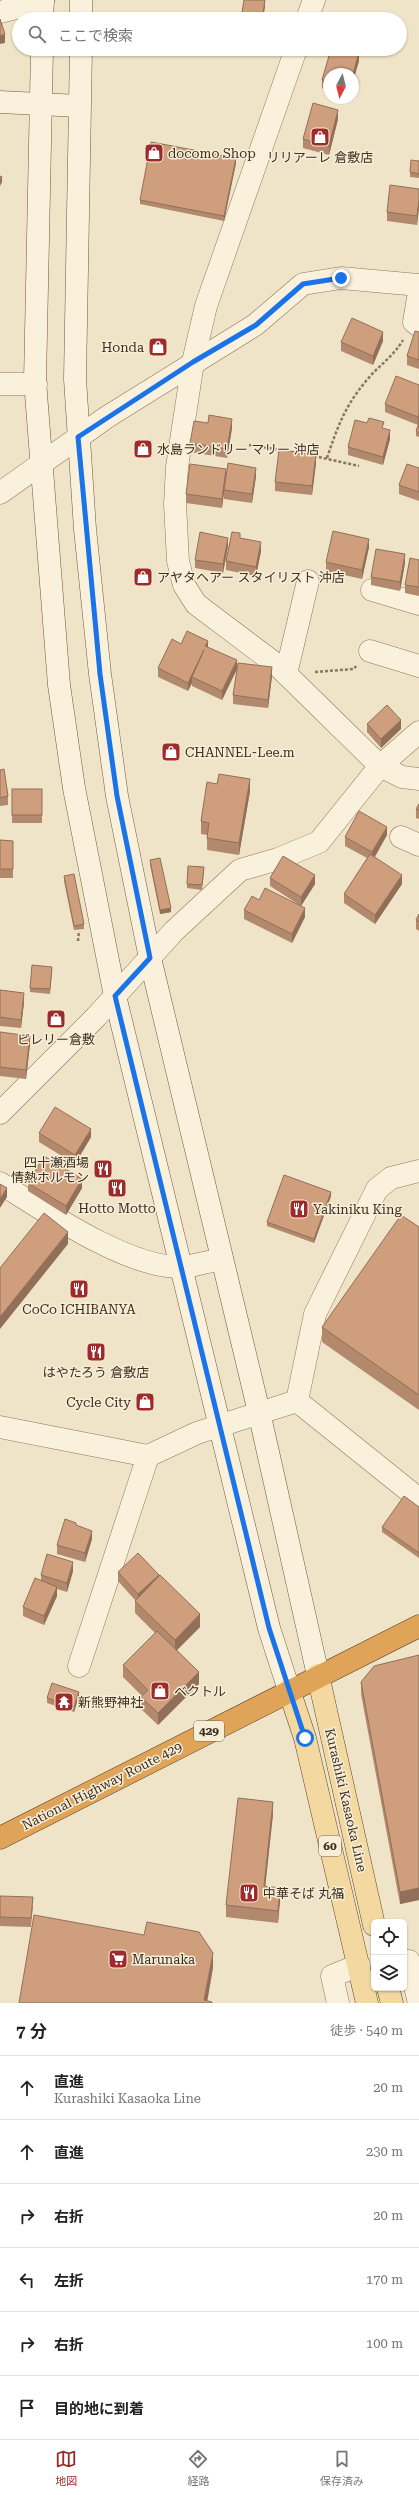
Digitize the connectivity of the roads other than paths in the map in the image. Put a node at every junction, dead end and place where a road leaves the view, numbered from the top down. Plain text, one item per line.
1 (81, 0) edge
2 (314, 0) edge
3 (43, 7) edge
4 (0, 12) edge
5 (81, 12) edge
6 (310, 12) edge
7 (42, 56) edge
8 (81, 56) edge
9 (294, 56) edge
10 (0, 102) edge
11 (41, 104) junction
12 (79, 106) junction
13 (419, 285) edge
14 (419, 292) edge
15 (416, 324) edge
16 (193, 362) junction
17 (0, 384) edge
18 (36, 384) junction
19 (78, 437) junction
20 (40, 464) junction
21 (0, 493) edge
22 (308, 581) dead end
23 (372, 590) dead end
24 (419, 604) edge
25 (370, 651) road end
26 (419, 666) edge
27 (286, 674) junction
28 (419, 732) edge
29 (380, 766) junction
30 (419, 780) edge
31 (150, 958) junction
32 (115, 996) junction
33 (0, 1114) edge
34 (419, 1171) edge
35 (0, 1183) edge
36 (222, 1259) junction
37 (182, 1267) junction
38 (297, 1401) junction
39 (259, 1412) junction
40 (220, 1426) junction
41 (0, 1427) edge
42 (148, 1456) junction
43 (419, 1499) edge
44 (419, 1626) edge
45 (79, 1666) dead end
46 (318, 1675) junction
47 (289, 1690) junction
48 (0, 1838) edge
49 (373, 1919) edge
50 (407, 1962) edge
51 (359, 1965) junction
52 (389, 1991) edge
53 (338, 2003) edge
54 (368, 2003) edge
55 (392, 2003) edge
56 (419, 2003) edge

1 - 5 street
2 - 6 street
3 - 4 street
7 - 11 street
8 - 12 street
9 - 16 street
10 - 11 street
11 - 12 street
11 - 18 street
12 - 19 street
13 - 16 street
14 - 15 street
16 - 19 street
16 - 27 street
17 - 18 street
18 - 20 street
19 - 20 street
19 - 31 street
20 - 21 street
20 - 32 street
22 - 27 street
23 - 24 street
25 - 26 street
27 - 29 street
28 - 29 street
29 - 30 street
29 - 31 street
31 - 32 street
31 - 36 street
32 - 33 street
32 - 37 street
34 - 38 street
35 - 37 street
36 - 37 street
36 - 39 street
37 - 40 street
38 - 39 street
38 - 43 street
39 - 40 street
39 - 46 street
40 - 42 street
40 - 47 street
41 - 42 street
42 - 45 street
44 - 46 highway, National Highway Route 429 / 429
46 - 47 highway, National Highway Route 429 / 429
46 - 49 main road, Kurashiki Kasaoka Line / 60
47 - 48 highway, National Highway Route 429 / 429
47 - 51 main road, Kurashiki Kasaoka Line / 60
50 - 56 street
51 - 53 street
51 - 54 main road, Kurashiki Kasaoka Line / 60
52 - 55 main road

